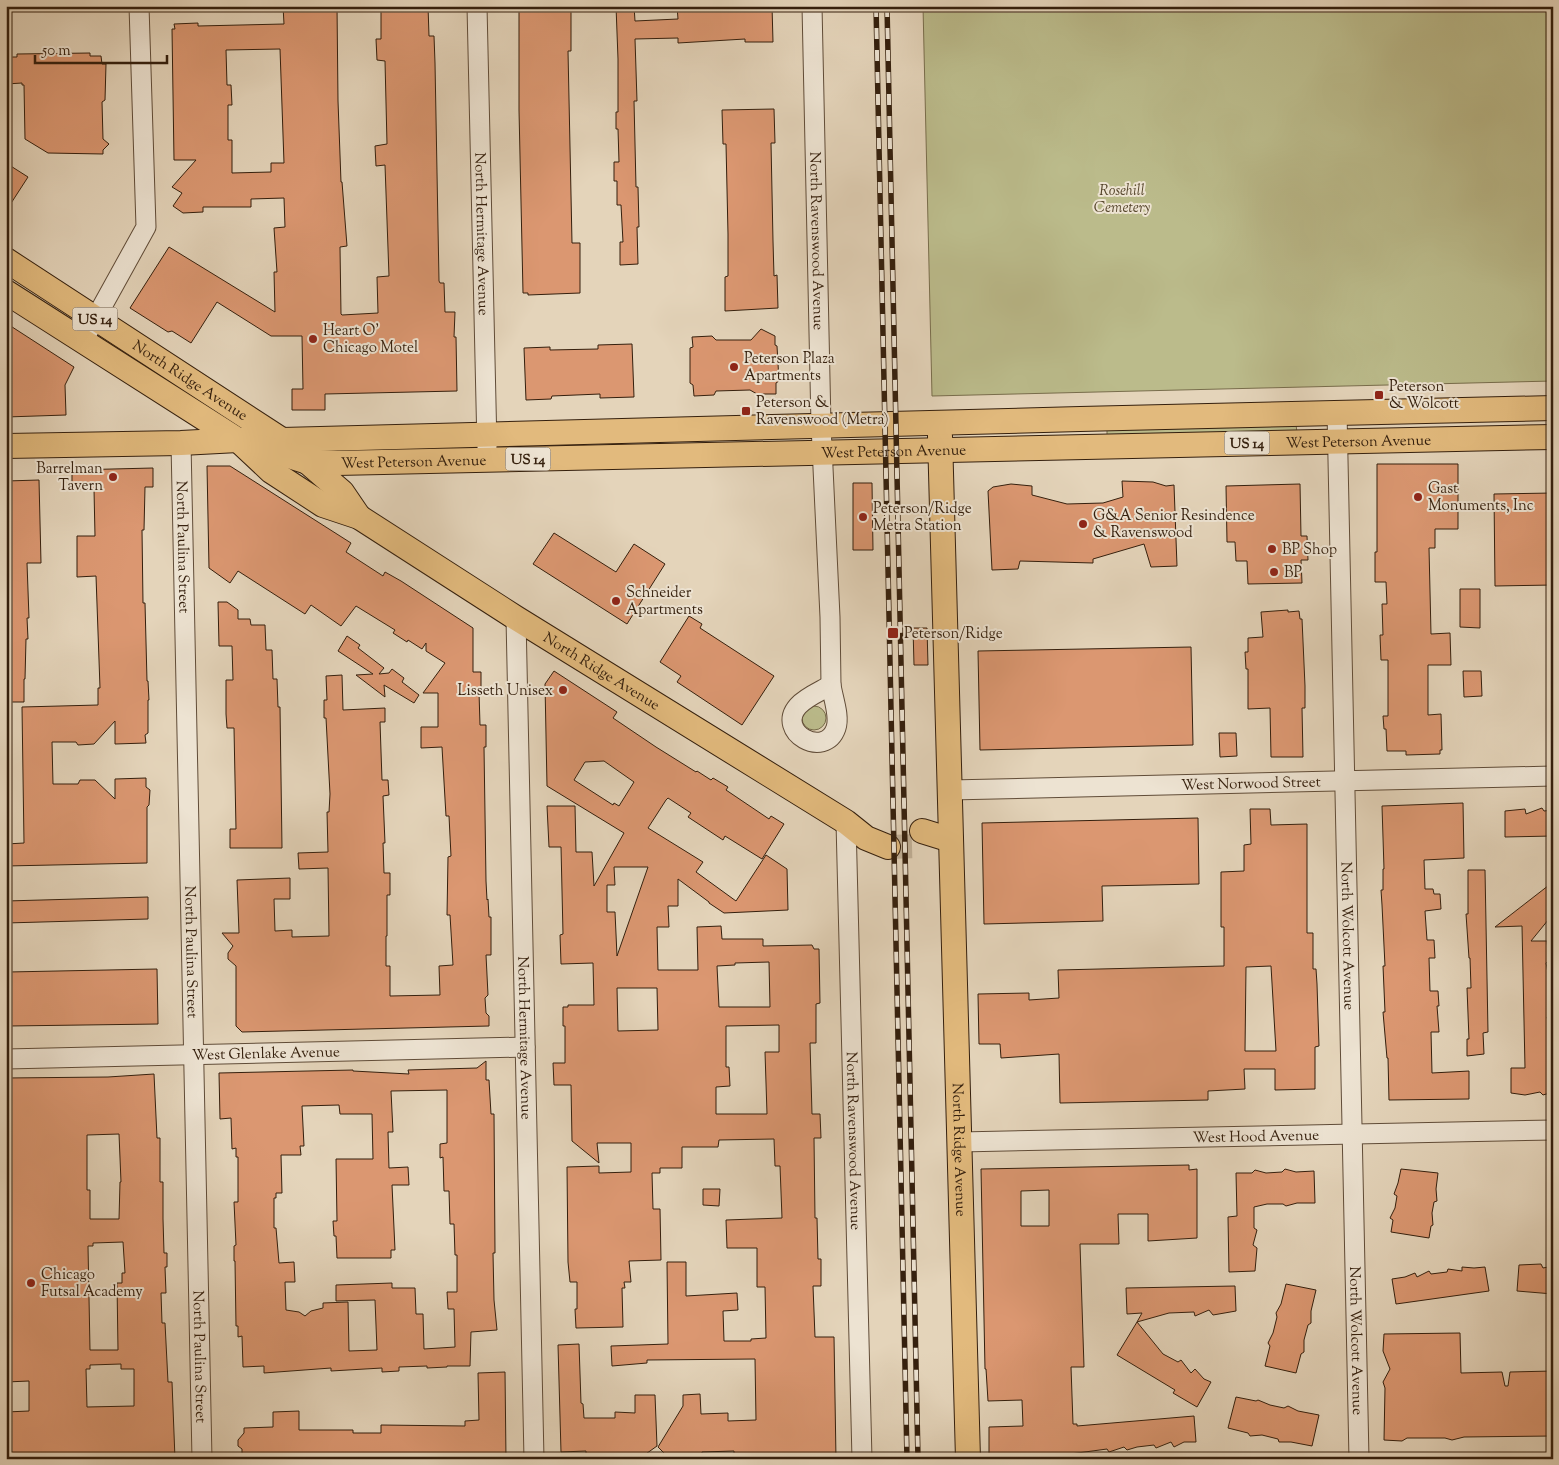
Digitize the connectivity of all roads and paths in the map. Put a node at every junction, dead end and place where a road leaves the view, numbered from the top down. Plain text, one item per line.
1 (140, 6) edge
2 (477, 6) edge
3 (812, 6) edge
4 (6, 260) edge
5 (6, 292) edge
6 (95, 318) junction
7 (83, 341) junction
8 (1553, 408) edge
9 (1337, 412) junction
10 (940, 423) junction
11 (821, 426) junction
12 (486, 434) junction
13 (1553, 437) edge
14 (238, 440) junction
15 (282, 440) junction
16 (1337, 441) junction
17 (181, 443) junction
18 (6, 446) edge
19 (940, 450) junction
20 (822, 452) junction
21 (487, 460) junction
22 (308, 462) junction
23 (359, 517) junction
24 (516, 618) junction
25 (832, 685) dead end
26 (1553, 776) edge
27 (1345, 781) junction
28 (950, 790) junction
29 (846, 822) junction
30 (922, 839) tunnel mouth
31 (888, 840) tunnel mouth
32 (952, 840) junction
33 (525, 1047) junction
34 (194, 1055) junction
35 (6, 1059) edge
36 (1553, 1130) edge
37 (1352, 1135) junction
38 (960, 1142) junction
39 (202, 1459) edge
40 (534, 1459) edge
41 (862, 1459) edge
42 (968, 1459) edge
43 (1360, 1459) edge

1 - 6 street
2 - 12 street, North Hermitage Avenue
3 - 11 street, North Ravenswood Avenue
4 - 6 main road, North Ridge Avenue / US 14
5 - 7 main road, North Ridge Avenue / US 14
6 - 7 street
6 - 15 main road, North Ridge Avenue / US 14
7 - 14 main road, North Ridge Avenue / US 14
8 - 9 main road, West Peterson Avenue / US 14
9 - 10 main road, West Peterson Avenue / US 14
9 - 16 street, North Wolcott Avenue
10 - 11 main road, West Peterson Avenue / US 14
10 - 19 main road
11 - 12 main road, West Peterson Avenue / US 14
11 - 20 street, North Ravenswood Avenue
12 - 15 main road, West Peterson Avenue / US 14
12 - 21 street, North Hermitage Avenue
13 - 16 main road, West Peterson Avenue / US 14
14 - 15 main road, West Peterson Avenue
14 - 17 main road, West Peterson Avenue
14 - 22 main road, West Peterson Avenue / US 14
14 - 23 main road, North Ridge Avenue
15 - 22 main road, North Ridge Avenue
16 - 19 main road, West Peterson Avenue / US 14
16 - 27 street, North Wolcott Avenue
17 - 18 main road, West Peterson Avenue
17 - 34 street, North Paulina Street
19 - 20 main road, West Peterson Avenue / US 14
19 - 28 main road
20 - 21 main road, West Peterson Avenue / US 14
20 - 25 street, North Ravenswood Avenue
21 - 22 main road, West Peterson Avenue / US 14
22 - 23 main road, North Ridge Avenue
23 - 24 main road, North Ridge Avenue
24 - 29 main road, North Ridge Avenue
24 - 33 street, North Hermitage Avenue
26 - 27 street, West Norwood Street
27 - 28 street, West Norwood Street
27 - 37 street, North Wolcott Avenue
28 - 32 main road
29 - 31 main road, North Ridge Avenue
29 - 41 street, North Ravenswood Avenue
30 - 32 main road
32 - 38 main road, North Ridge Avenue
33 - 34 street, West Glenlake Avenue
33 - 40 street, North Hermitage Avenue
34 - 35 street, West Glenlake Avenue
34 - 39 street, North Paulina Street
36 - 37 street, West Hood Avenue
37 - 38 street, West Hood Avenue
37 - 43 street, North Wolcott Avenue
38 - 42 main road, North Ridge Avenue

